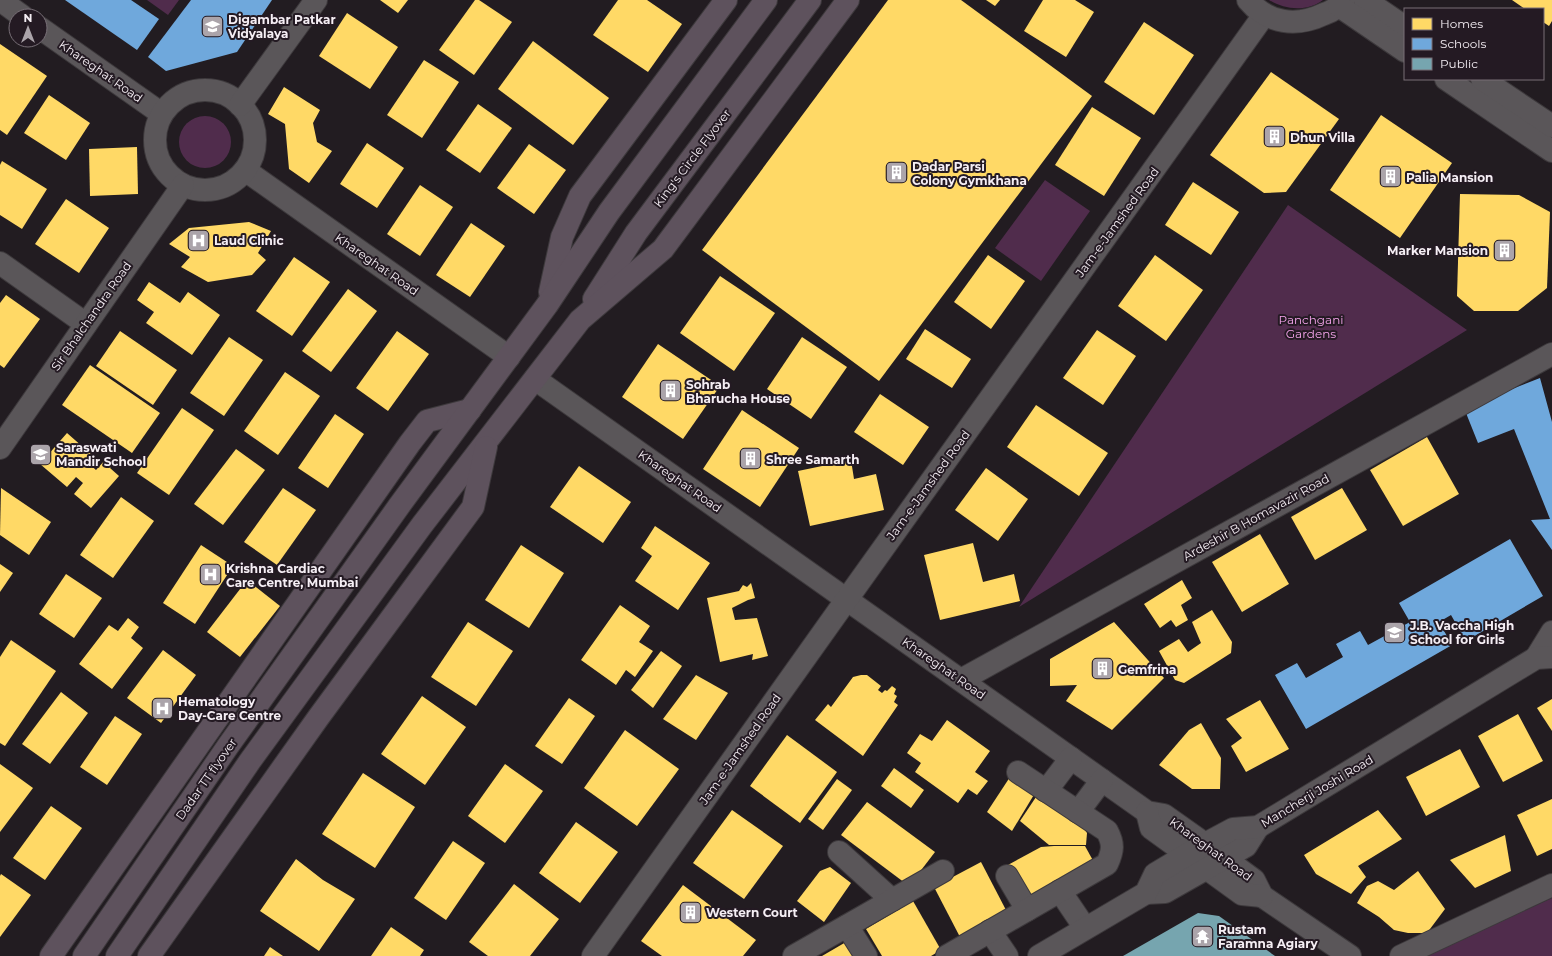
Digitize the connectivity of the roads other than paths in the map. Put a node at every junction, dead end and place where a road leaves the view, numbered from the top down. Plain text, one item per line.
1 (0, 0) edge
2 (316, 0) edge
3 (726, 0) edge
4 (766, 0) edge
5 (810, 0) edge
6 (848, 0) edge
7 (1248, 0) edge
8 (1365, 0) edge
9 (1342, 3) edge
10 (11, 8) edge
11 (1264, 15) junction
12 (1404, 26) edge
13 (48, 34) edge
14 (1404, 50) edge
15 (1447, 80) edge
16 (1483, 80) edge
17 (240, 105) junction
18 (162, 114) junction
19 (1552, 126) edge
20 (1552, 151) edge
21 (245, 170) junction
22 (183, 185) junction
23 (0, 264) edge
24 (547, 305) junction
25 (580, 320) junction
26 (86, 324) junction
27 (1552, 354) edge
28 (509, 357) junction
29 (536, 379) junction
30 (470, 410) junction
31 (487, 442) junction
32 (0, 448) edge
33 (847, 599) junction
34 (1552, 632) edge
35 (1544, 657) edge
36 (961, 680) junction
37 (1071, 758) junction
38 (1018, 772) dead end
39 (1102, 780) junction
40 (1046, 791) junction
41 (1078, 812) junction
42 (1258, 827) junction
43 (1196, 849) junction
44 (839, 852) dead end
45 (1216, 863) junction
46 (943, 872) dead end
47 (1008, 876) dead end
48 (1552, 885) edge
49 (1060, 891) junction
50 (1146, 893) junction
51 (892, 900) junction
52 (1027, 910) junction
53 (847, 926) junction
54 (1085, 928) junction
55 (990, 931) junction
56 (956, 954) edge
57 (51, 956) edge
58 (84, 956) edge
59 (117, 956) edge
60 (149, 956) edge
61 (593, 956) edge
62 (794, 956) edge
63 (866, 956) edge
64 (1006, 956) edge
65 (1039, 956) edge
66 (1350, 956) edge
67 (1401, 956) edge

1 - 10 street
2 - 17 street
3 - 24 highway
4 - 24 highway
5 - 25 highway, King's Circle Flyover
6 - 25 highway
7 - 11 street
8 - 12 street
9 - 11 street
9 - 14 street
11 - 33 street, Jam-e-Jamshed Road
13 - 18 street, Khareghat Road
15 - 20 street
16 - 19 street
17 - 18 street
17 - 21 street
18 - 22 street
21 - 22 street
21 - 28 street, Khareghat Road
22 - 26 street, Sir Bhalchandra Road
23 - 26 street
24 - 28 highway, Dadar TT flyover
25 - 29 highway
26 - 32 street, Sir Bhalchandra Road
27 - 36 street, Ardeshir B Homavazir Road
28 - 30 highway, Dadar TT flyover
29 - 31 highway
29 - 33 street, Khareghat Road
30 - 57 highway
30 - 58 highway, Dadar TT flyover
31 - 59 highway
31 - 60 highway
33 - 36 street, Khareghat Road
33 - 61 street, Jam-e-Jamshed Road
34 - 35 street, Mancherji Joshi Road
35 - 42 street, Mancherji Joshi Road
36 - 37 street, Khareghat Road
37 - 39 street, Khareghat Road
37 - 40 street
38 - 40 street
39 - 41 street
39 - 43 street, Khareghat Road
40 - 41 street
41 - 49 street
42 - 43 street, Mancherji Joshi Road
42 - 45 street
43 - 45 street, Khareghat Road
43 - 50 street, Mancherji Joshi Road
44 - 51 street
45 - 50 street
45 - 66 street, Khareghat Road
46 - 51 street
47 - 52 street
48 - 67 street
49 - 52 street
49 - 54 street
50 - 54 street
51 - 53 street
52 - 55 street
53 - 62 street
53 - 63 street
54 - 65 street
55 - 56 street
55 - 64 street

